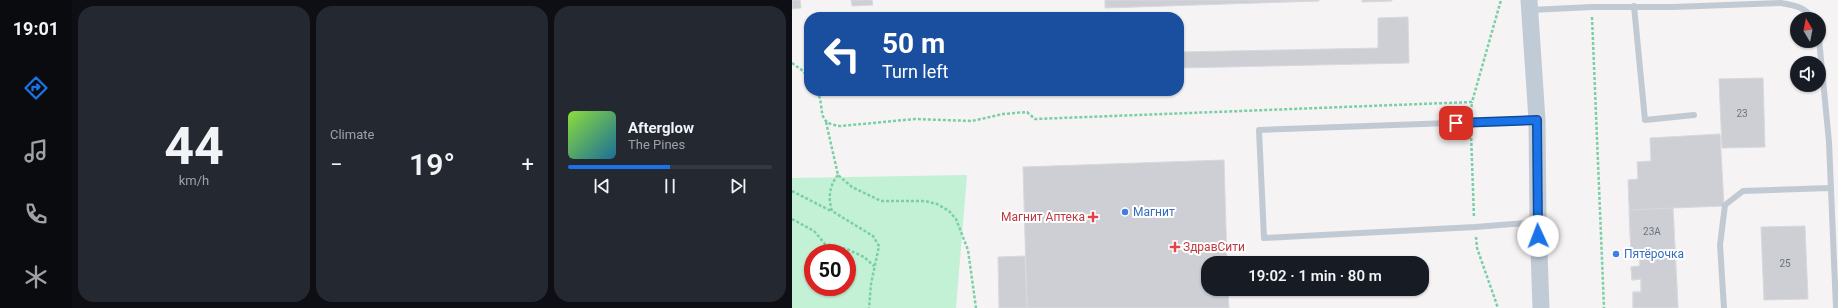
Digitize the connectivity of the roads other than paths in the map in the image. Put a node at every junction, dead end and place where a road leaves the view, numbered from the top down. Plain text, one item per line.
1 (1781, 2) edge
2 (1529, 5) edge
3 (1634, 6) junction
4 (1809, 12) edge
5 (1820, 48) edge
6 (1694, 115) dead end
7 (1537, 120) junction
8 (1830, 188) junction
9 (1538, 222) junction
10 (1541, 308) edge
11 (1724, 308) edge
12 (1836, 308) edge

1 - 3 lane
1 - 4 lane
2 - 3 lane
2 - 7 main road
3 - 6 lane
5 - 8 lane
7 - 9 main road
7 - 9 lane
8 - 11 lane
8 - 12 lane
9 - 10 main road

